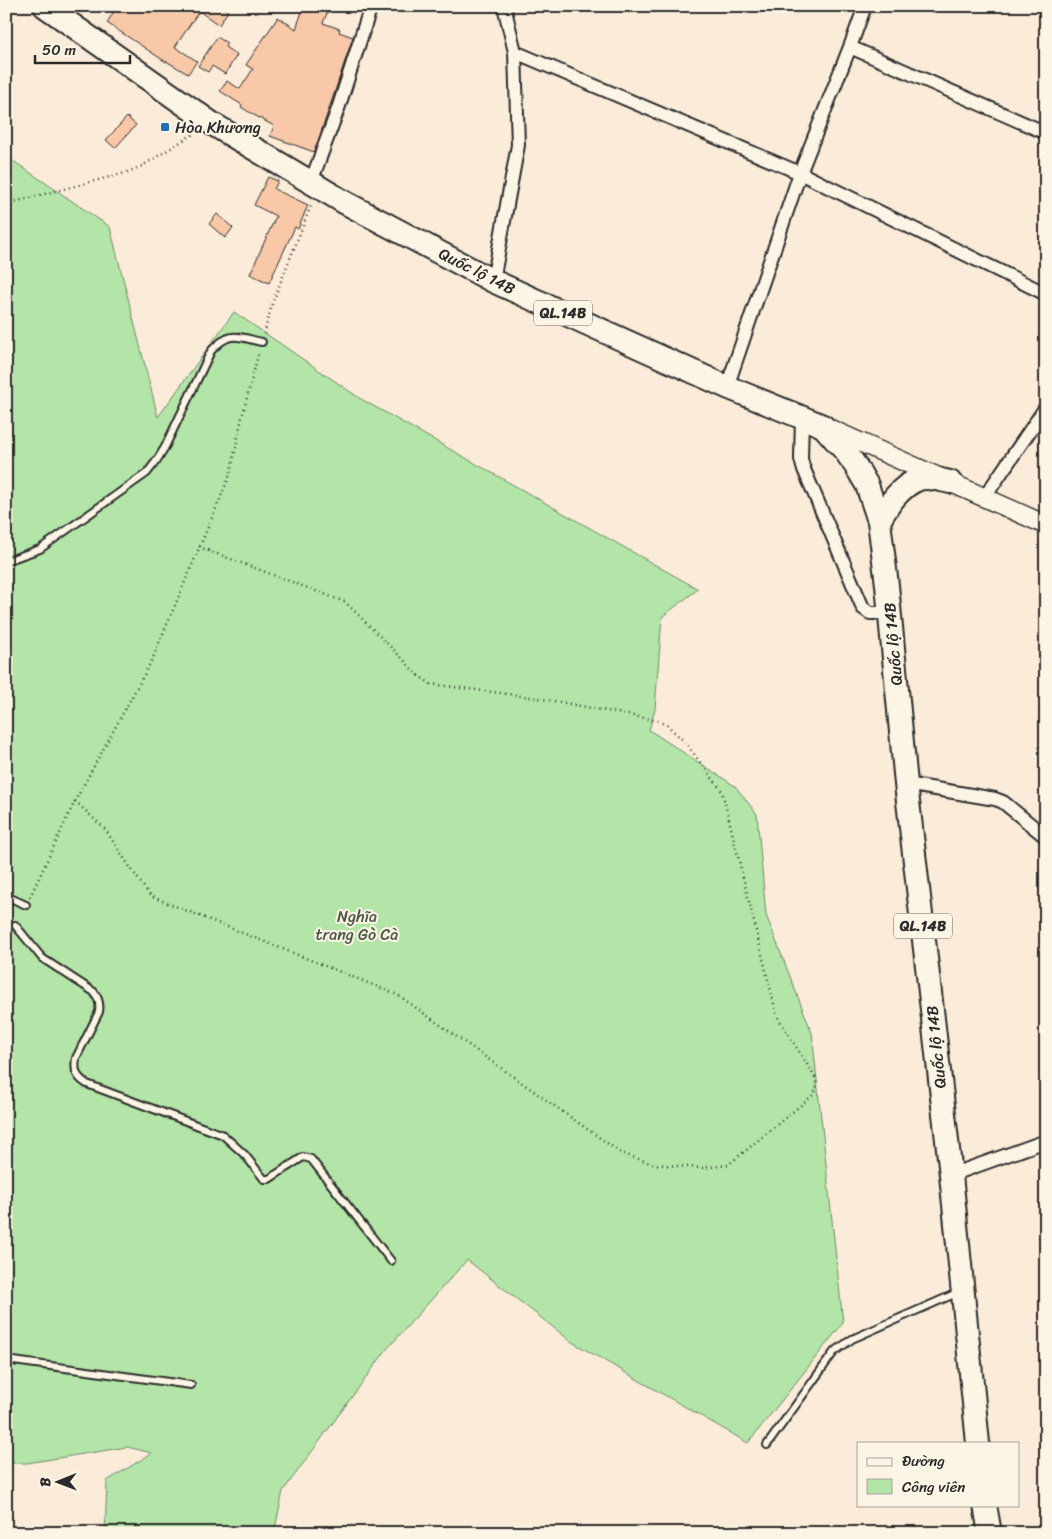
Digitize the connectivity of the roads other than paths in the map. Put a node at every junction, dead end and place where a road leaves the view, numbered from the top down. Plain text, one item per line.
1 (45, 6) edge
2 (370, 6) edge
3 (504, 6) edge
4 (865, 6) edge
5 (850, 47) junction
6 (515, 52) junction
7 (1046, 133) edge
8 (800, 173) junction
9 (314, 185) junction
10 (493, 281) junction
11 (1046, 294) edge
12 (262, 342) road end
13 (727, 387) junction
14 (1046, 407) edge
15 (802, 416) junction
16 (823, 426) junction
17 (950, 482) junction
18 (984, 498) junction
19 (879, 521) junction
20 (1046, 526) edge
21 (6, 561) edge
22 (890, 613) junction
23 (906, 784) junction
24 (1046, 837) edge
25 (6, 896) edge
26 (26, 905) road end
27 (15, 926) road end
28 (1046, 1141) edge
29 (951, 1175) junction
30 (391, 1261) dead end
31 (962, 1290) junction
32 (6, 1360) edge
33 (191, 1385) dead end
34 (978, 1442) edge
35 (767, 1445) dead end
36 (985, 1506) edge
37 (990, 1533) edge

1 - 9 highway, QL.14B
2 - 9 street
3 - 6 street
4 - 5 street
5 - 7 street
5 - 8 street
6 - 8 street
6 - 10 street
8 - 11 street
8 - 13 street
9 - 10 highway, Quốc lộ 14B / QL.14B
10 - 13 highway, Quốc lộ 14B / QL.14B
12 - 21 lane
13 - 15 highway, Quốc lộ 14B / QL.14B
14 - 18 street
15 - 16 highway, Quốc lộ 14B / QL.14B
15 - 22 street
16 - 17 main road
16 - 19 highway, Quốc lộ 14B / QL.14B
17 - 18 main road
17 - 19 highway
18 - 20 main road
19 - 22 highway, Quốc lộ 14B / QL.14B
22 - 23 highway, Quốc lộ 14B / QL.14B
23 - 24 street
23 - 29 highway, Quốc lộ 14B / QL.14B
25 - 26 lane
27 - 30 lane
28 - 29 street
29 - 31 highway, Quốc lộ 14B / QL.14B
31 - 34 highway, Quốc lộ 14B / QL.14B
31 - 35 lane
32 - 33 lane
36 - 37 highway

